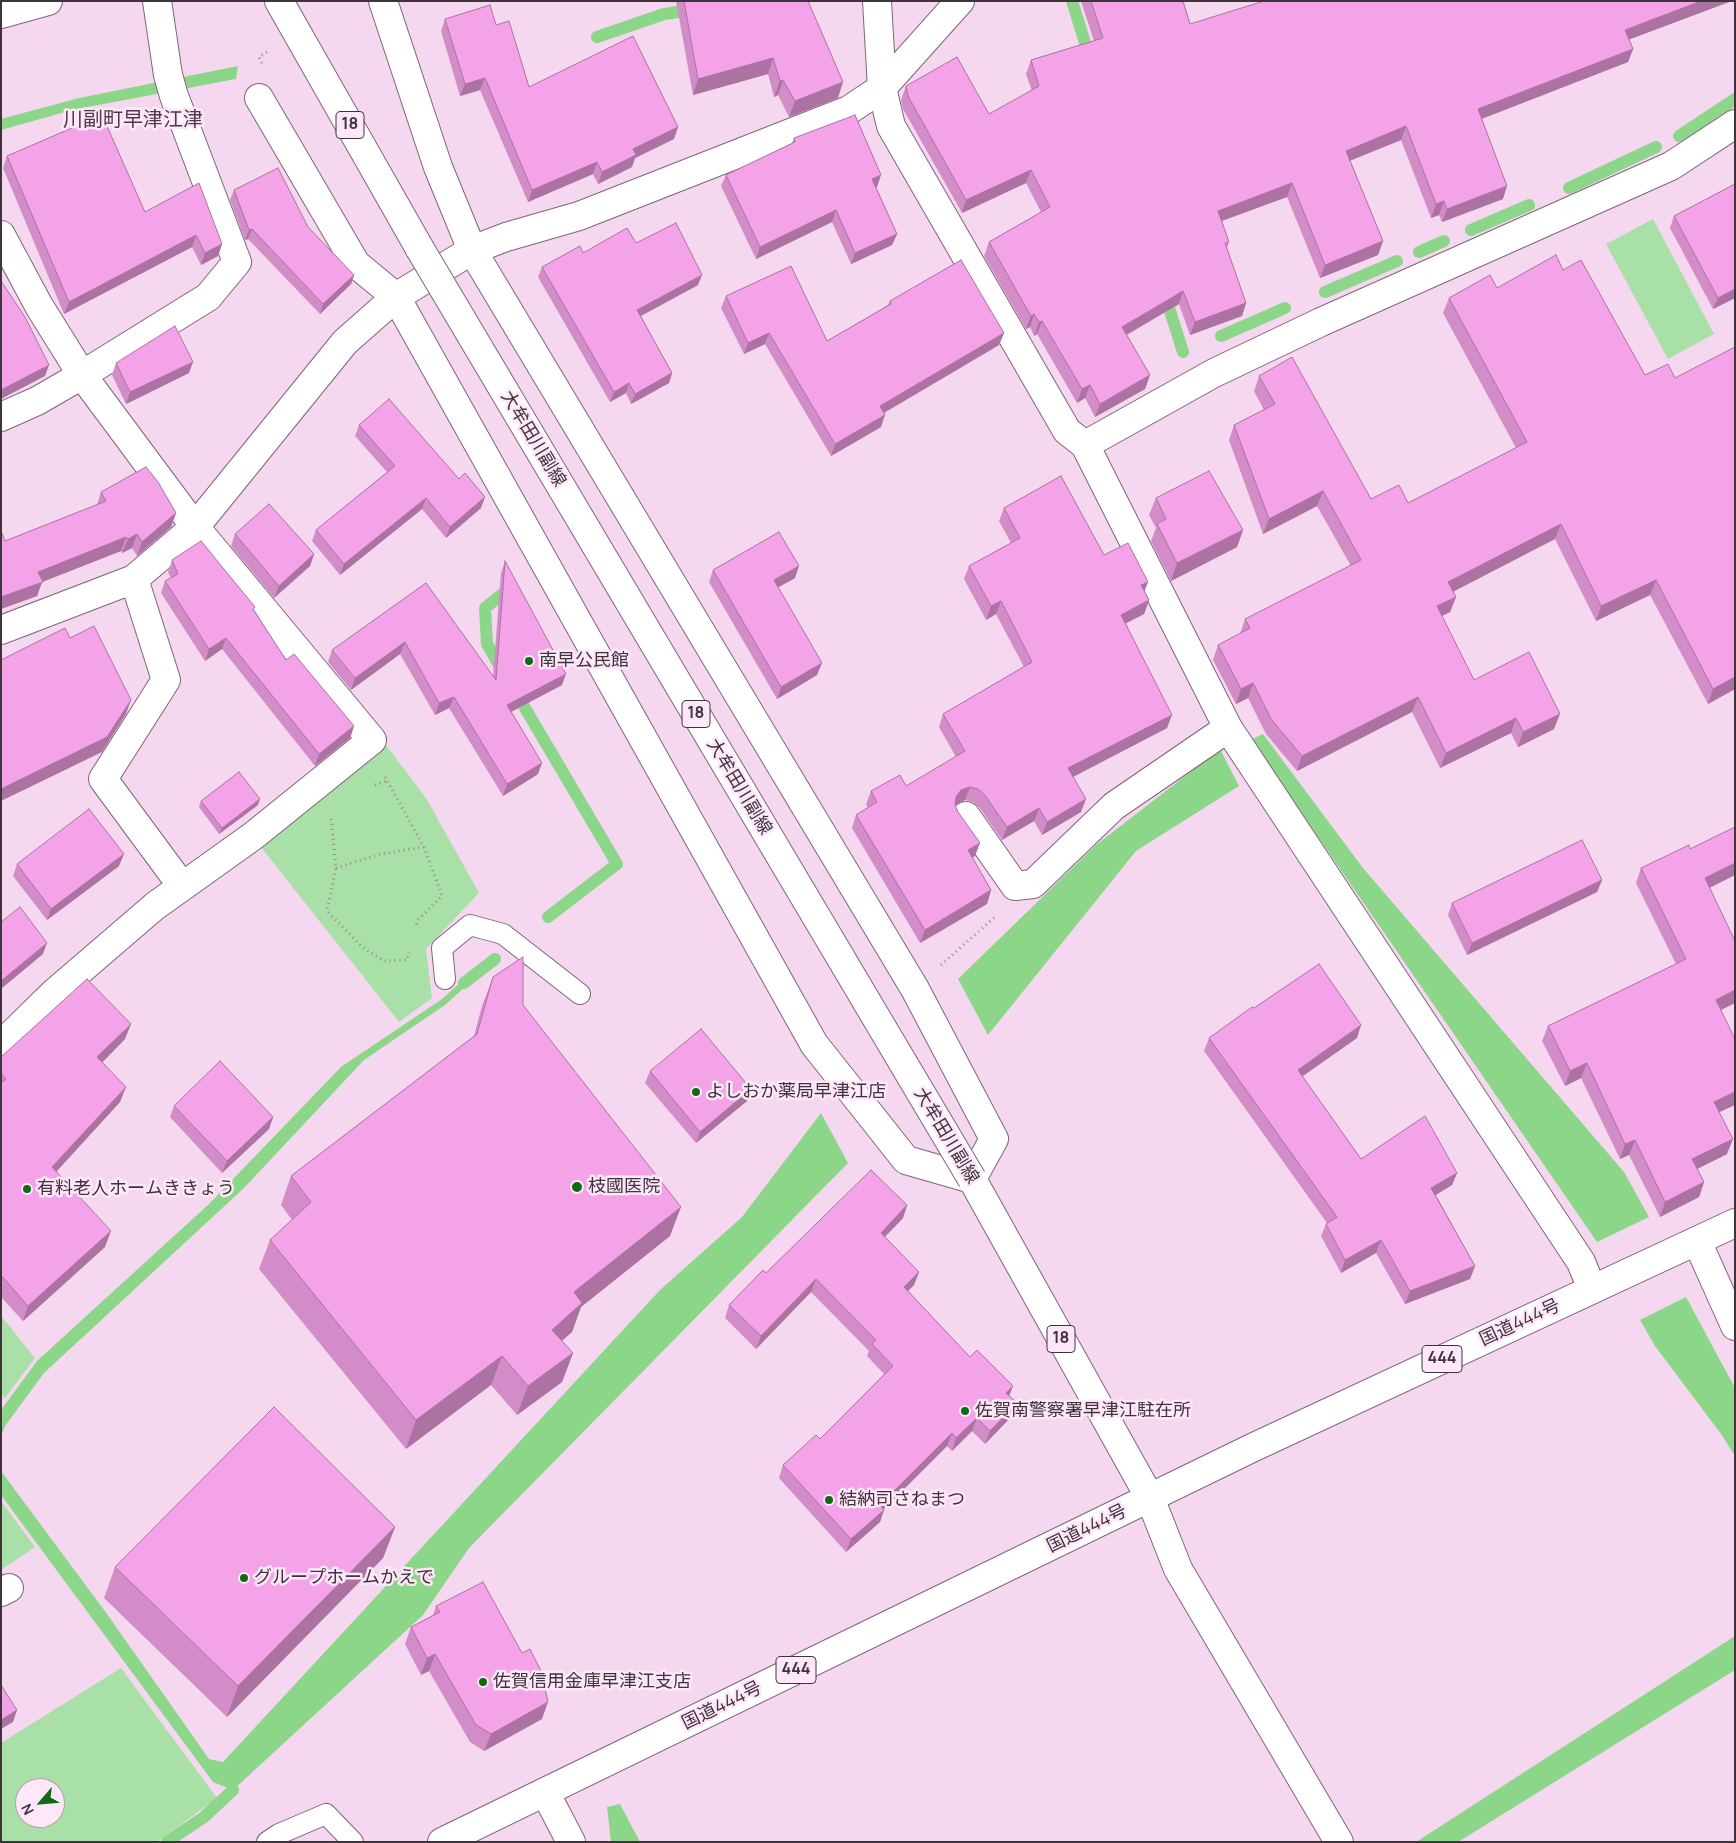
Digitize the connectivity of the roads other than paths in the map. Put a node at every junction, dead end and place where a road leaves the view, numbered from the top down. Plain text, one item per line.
1 (48, 1) edge
2 (158, 1) edge
3 (279, 1) edge
4 (383, 1) edge
5 (877, 1) edge
6 (960, 1) edge
7 (1, 14) edge
8 (882, 88) junction
9 (259, 98) dead end
10 (1735, 124) edge
11 (1, 235) edge
12 (472, 250) junction
13 (396, 297) junction
14 (82, 376) junction
15 (1, 417) edge
16 (1085, 445) junction
17 (195, 527) junction
18 (134, 579) junction
19 (1, 630) edge
20 (1228, 728) junction
21 (966, 816) dead end
22 (182, 886) junction
23 (445, 979) dead end
24 (580, 994) dead end
25 (1, 1045) edge
26 (972, 1179) junction
27 (1735, 1223) edge
28 (1697, 1241) junction
29 (1592, 1289) junction
30 (1735, 1326) edge
31 (1150, 1498) junction
32 (545, 1792) junction
33 (267, 1842) edge
34 (353, 1842) edge
35 (442, 1842) edge
36 (571, 1842) edge
37 (1339, 1842) edge

1 - 7 main road
2 - 14 main road
3 - 26 main road, 大牟田川副線 / 18, bridge
4 - 12 main road
5 - 8 main road
6 - 8 main road
8 - 12 main road
8 - 16 main road
9 - 13 main road
10 - 16 main road
11 - 14 main road
12 - 13 main road
12 - 26 main road
13 - 17 main road
13 - 26 main road
14 - 15 main road
14 - 17 main road
16 - 20 main road
17 - 18 main road
17 - 22 main road
18 - 19 main road
18 - 22 main road
20 - 21 main road
20 - 29 main road
22 - 25 main road
23 - 24 lane
26 - 31 main road, 大牟田川副線 / 18
27 - 28 main road, 国道444号 / 444
28 - 29 main road, 国道444号 / 444
28 - 30 main road
29 - 31 main road, 国道444号 / 444
31 - 32 main road, 国道444号 / 444
31 - 37 main road, 大牟田川副線
32 - 35 main road, 国道444号 / 444
32 - 36 main road
33 - 34 lane

